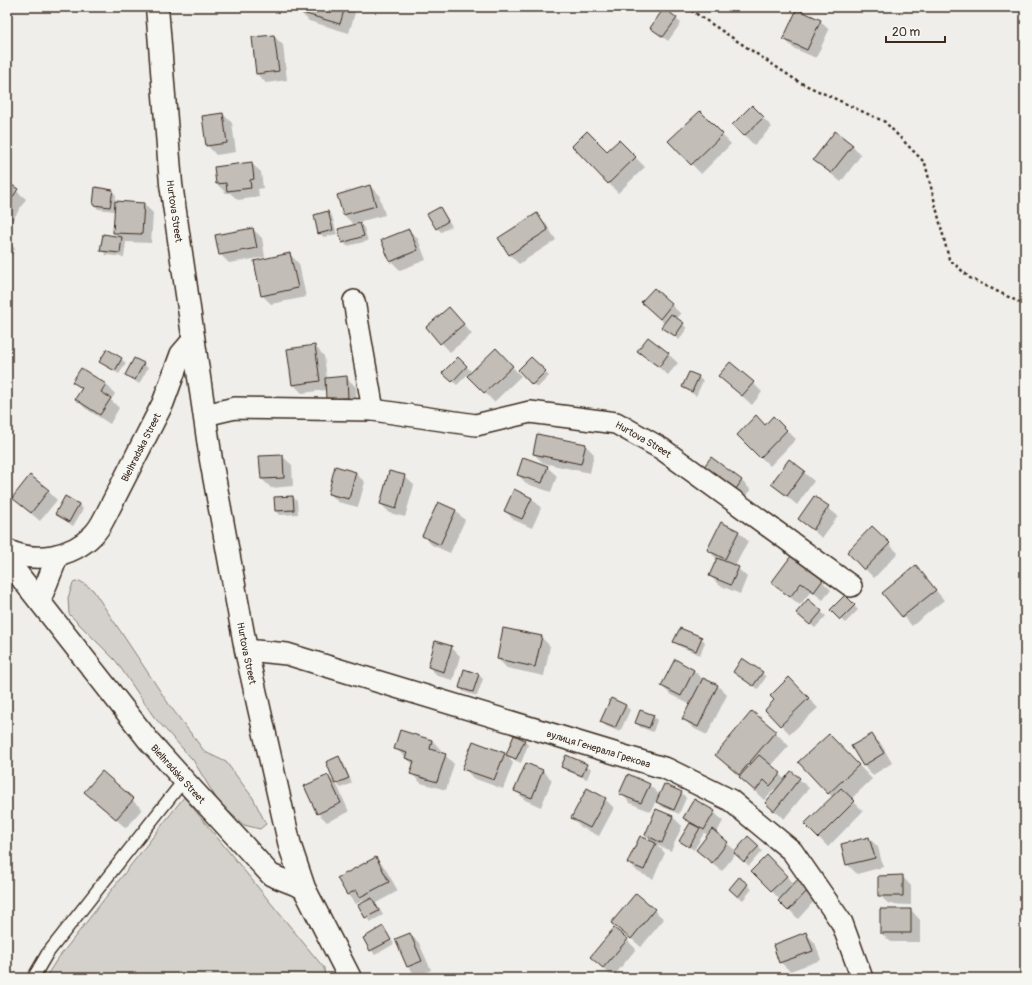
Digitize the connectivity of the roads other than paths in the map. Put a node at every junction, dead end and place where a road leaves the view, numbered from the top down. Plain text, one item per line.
1 (157, 7) edge
2 (354, 301) dead end
3 (193, 340) junction
4 (373, 410) junction
5 (205, 415) junction
6 (7, 550) edge
7 (58, 555) junction
8 (7, 560) edge
9 (851, 586) dead end
10 (40, 600) junction
11 (246, 650) junction
12 (184, 780) junction
13 (304, 888) junction
14 (33, 978) edge
15 (350, 978) edge
16 (862, 978) edge

1 - 3 street, Hurtova Street
2 - 4 street
3 - 5 street, Hurtova Street
3 - 7 street, Bielhradska Street
4 - 5 street, Hurtova Street
4 - 9 street, Hurtova Street
5 - 11 street, Hurtova Street
6 - 7 street, Bielhradska Street
7 - 10 street
8 - 10 street, Bielhradska Street
10 - 12 street, Bielhradska Street
11 - 13 street, Hurtova Street
11 - 16 street, вулиця Генерала Грекова
12 - 13 street, Bielhradska Street
12 - 14 lane
13 - 15 street

